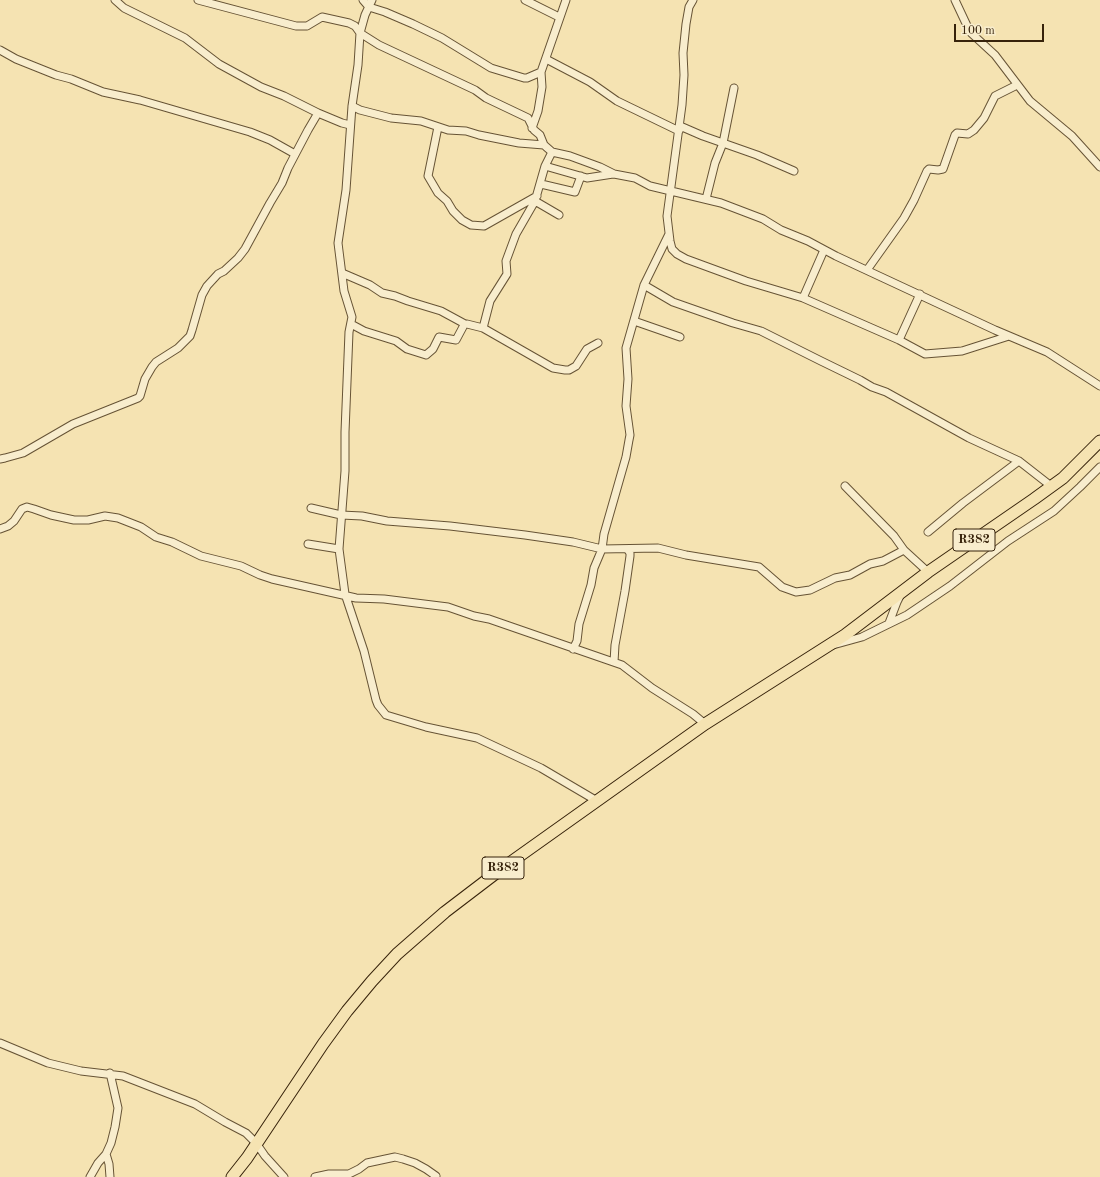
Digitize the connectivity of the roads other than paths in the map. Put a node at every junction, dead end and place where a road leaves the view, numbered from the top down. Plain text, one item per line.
1 (115, 0) edge
2 (198, 0) edge
3 (363, 0) edge
4 (526, 0) edge
5 (566, 0) edge
6 (693, 0) edge
7 (955, 0) edge
8 (370, 3) edge
9 (559, 17) junction
10 (360, 33) junction
11 (0, 50) edge
12 (546, 59) junction
13 (541, 72) junction
14 (1017, 85) junction
15 (734, 88) dead end
16 (352, 106) junction
17 (318, 114) junction
18 (350, 124) junction
19 (438, 127) junction
20 (532, 128) junction
21 (680, 128) junction
22 (722, 143) junction
23 (544, 145) junction
24 (552, 152) junction
25 (295, 154) junction
26 (545, 166) junction
27 (1100, 167) edge
28 (794, 171) dead end
29 (614, 174) junction
30 (581, 176) junction
31 (540, 184) junction
32 (670, 191) junction
33 (536, 198) junction
34 (706, 200) junction
35 (559, 215) dead end
36 (670, 233) junction
37 (824, 250) junction
38 (867, 270) junction
39 (342, 273) junction
40 (644, 285) junction
41 (920, 294) junction
42 (803, 298) junction
43 (634, 322) junction
44 (351, 324) junction
45 (465, 324) junction
46 (483, 328) junction
47 (1009, 336) junction
48 (680, 337) dead end
49 (899, 340) junction
50 (598, 343) dead end
51 (1100, 386) edge
52 (1100, 441) edge
53 (0, 459) edge
54 (1020, 461) junction
55 (1100, 467) edge
56 (845, 486) dead end
57 (1051, 486) junction
58 (311, 508) dead end
59 (341, 515) junction
60 (0, 528) edge
61 (928, 532) dead end
62 (308, 544) dead end
63 (602, 549) junction
64 (627, 549) junction
65 (338, 550) junction
66 (904, 550) junction
67 (928, 572) junction
68 (905, 588) junction
69 (344, 594) junction
70 (889, 623) junction
71 (827, 646) junction
72 (573, 649) junction
73 (614, 662) junction
74 (705, 724) junction
75 (597, 801) junction
76 (0, 1043) edge
77 (110, 1074) junction
78 (256, 1143) junction
79 (106, 1154) junction
80 (436, 1176) dead end
81 (90, 1177) edge
82 (110, 1177) edge
83 (233, 1177) edge
84 (284, 1177) edge
85 (315, 1177) edge

1 - 17 street
2 - 10 street
3 - 8 street
4 - 9 street
5 - 9 street
6 - 21 street
7 - 14 street
8 - 10 street
8 - 13 street
9 - 12 street
10 - 16 street
10 - 20 street
11 - 25 street
12 - 13 street
12 - 21 street
13 - 20 street
14 - 27 street
14 - 38 street
15 - 22 street
16 - 18 street
16 - 19 street
17 - 18 street
17 - 25 street
18 - 39 street
19 - 23 street
19 - 33 street
20 - 23 street
21 - 22 street
21 - 32 street
22 - 28 street
22 - 34 street
23 - 24 street
24 - 26 street
24 - 29 street
25 - 53 street
26 - 30 street
26 - 31 street
29 - 30 street
29 - 32 street
30 - 31 street
31 - 33 street
32 - 34 street
32 - 36 street
33 - 35 street
33 - 46 street
34 - 37 street
36 - 40 street
36 - 42 street
37 - 38 street
37 - 42 street
38 - 41 street
39 - 44 street
39 - 45 street
40 - 43 street
40 - 54 street
41 - 47 street
41 - 49 street
42 - 49 street
43 - 48 street
43 - 63 street
44 - 45 street
44 - 59 street
45 - 46 street
46 - 50 street
47 - 49 street
47 - 51 street
52 - 57 main road, R382
54 - 57 street
54 - 61 street
55 - 70 street
56 - 66 street
57 - 67 main road, R382
58 - 59 street
59 - 63 street
59 - 65 street
60 - 69 street
62 - 65 street
63 - 64 street
63 - 72 street
64 - 66 street
64 - 73 street
65 - 69 street
66 - 67 street
67 - 68 main road, R382
68 - 70 street
68 - 71 main road, R382
69 - 72 street
69 - 75 street
70 - 71 street
71 - 74 main road, R382
72 - 73 street
73 - 74 street
74 - 75 main road, R382
75 - 78 main road, R382
76 - 77 street
77 - 78 street
77 - 79 street
78 - 83 main road, R382
78 - 84 street
79 - 81 street
79 - 82 street
80 - 85 street

